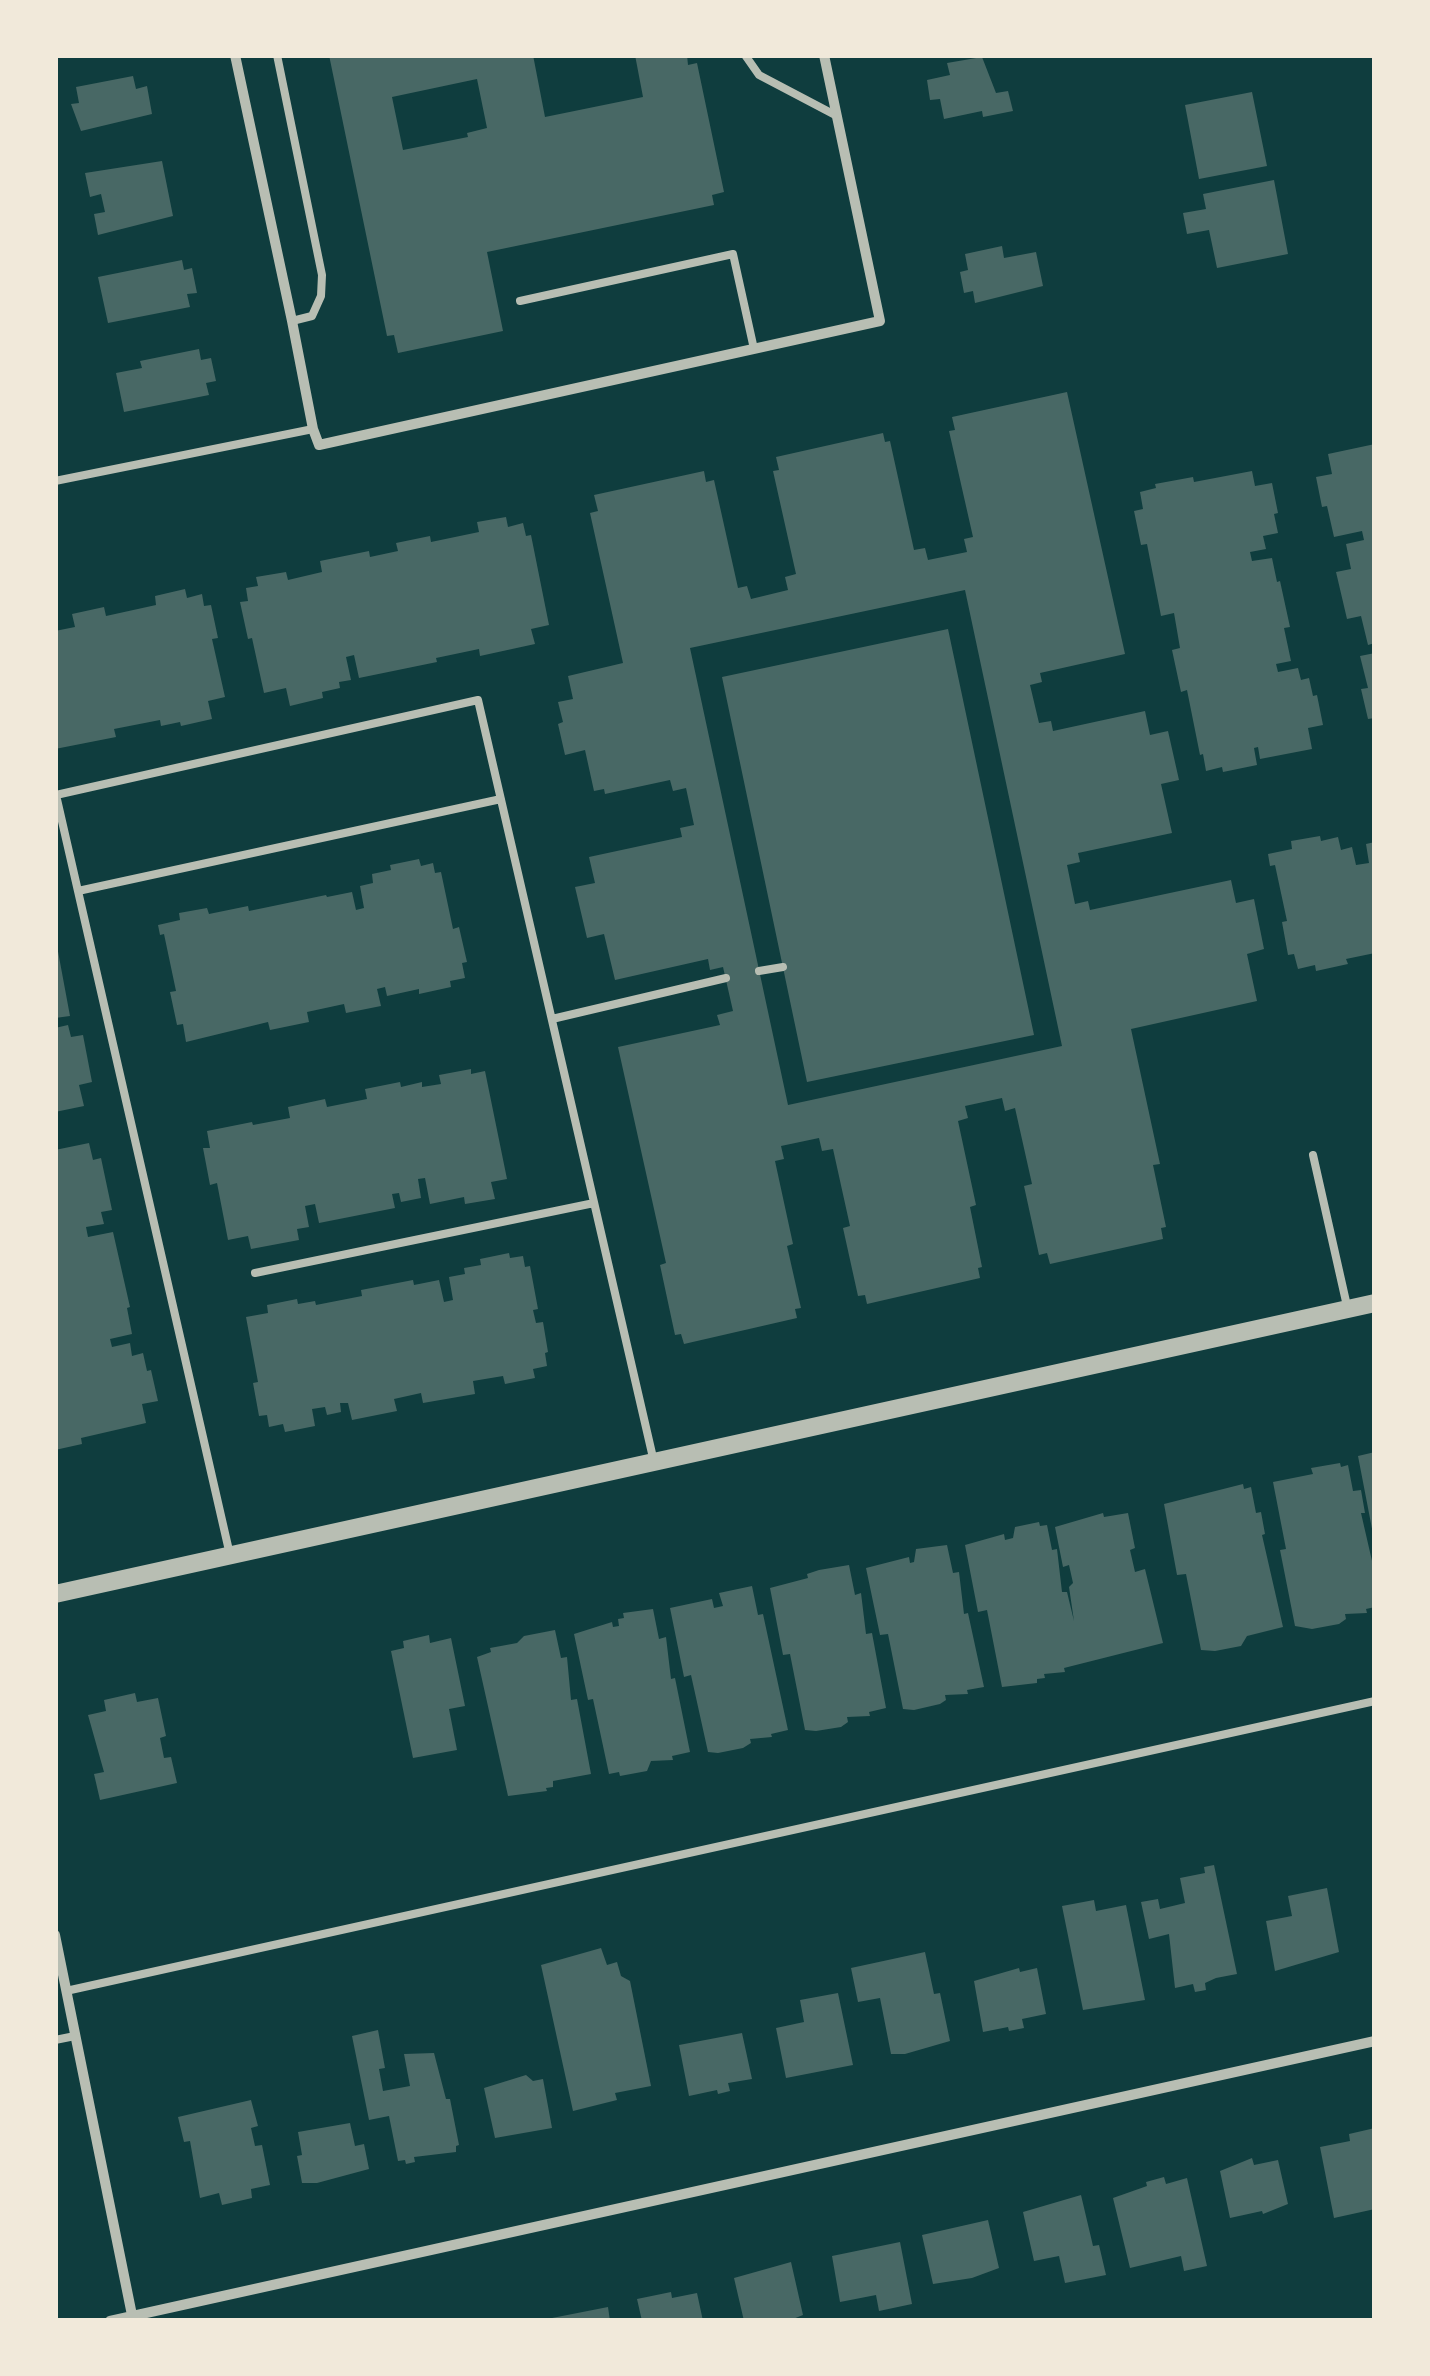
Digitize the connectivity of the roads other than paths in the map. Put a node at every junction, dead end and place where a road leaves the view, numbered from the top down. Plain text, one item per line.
1 (235, 55) edge
2 (277, 55) edge
3 (746, 55) edge
4 (824, 55) edge
5 (837, 116) junction
6 (520, 302) dead end
7 (292, 321) junction
8 (754, 349) junction
9 (313, 429) junction
10 (55, 481) edge
11 (501, 799) junction
12 (78, 892) junction
13 (782, 967) dead end
14 (759, 971) dead end
15 (726, 978) dead end
16 (552, 1020) junction
17 (1313, 1155) dead end
18 (594, 1203) junction
19 (255, 1273) dead end
20 (1375, 1303) edge
21 (1348, 1309) junction
22 (654, 1462) junction
23 (230, 1556) junction
24 (55, 1594) edge
25 (1375, 1700) edge
26 (55, 1935) edge
27 (66, 1991) junction
28 (75, 2036) junction
29 (55, 2040) edge
30 (1375, 2041) edge
31 (133, 2318) edge
32 (110, 2321) edge

1 - 7 street
2 - 7 lane
3 - 5 lane
4 - 5 street
5 - 8 street
6 - 8 lane
7 - 9 street
8 - 9 street
9 - 10 lane
11 - 12 lane
11 - 12 lane
11 - 16 lane
12 - 23 lane
13 - 14 lane
15 - 16 lane
16 - 18 lane
17 - 21 lane
18 - 19 lane
18 - 22 lane
20 - 21 street
21 - 22 street
22 - 23 street
23 - 24 street
25 - 27 lane
26 - 27 street
27 - 28 street
28 - 29 lane
28 - 31 street
30 - 31 street
31 - 32 street

